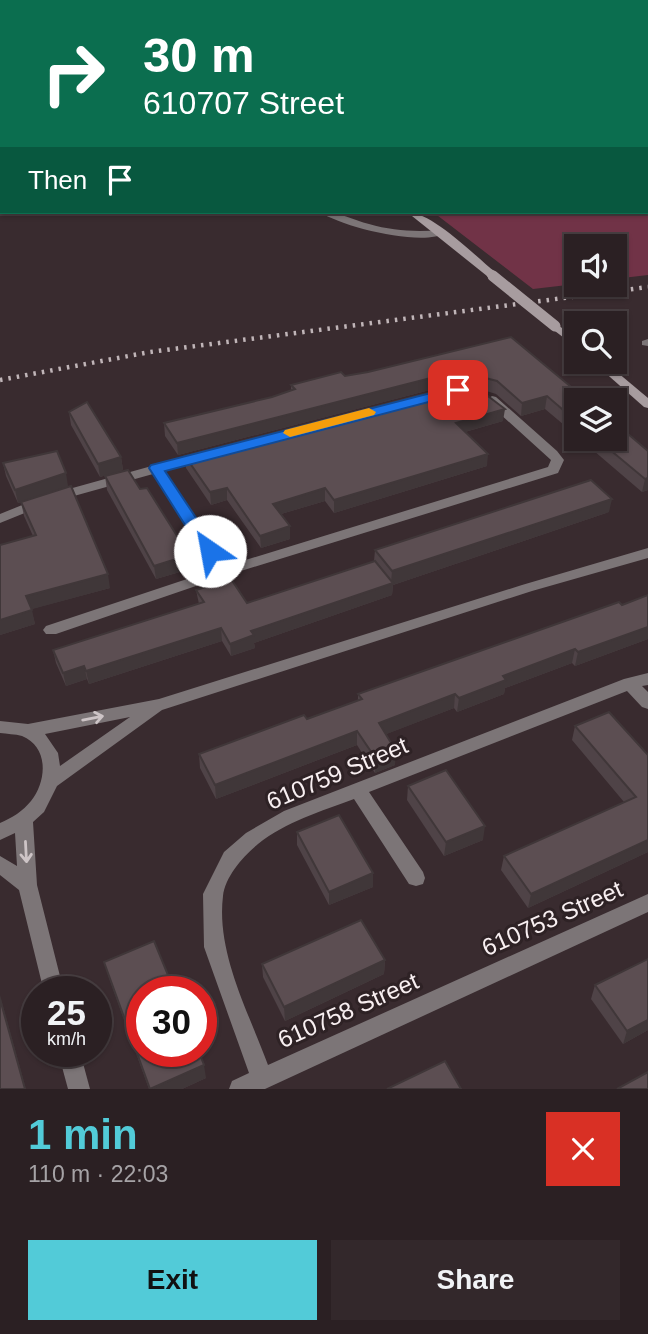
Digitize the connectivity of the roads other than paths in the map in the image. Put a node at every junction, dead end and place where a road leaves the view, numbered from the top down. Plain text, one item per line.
1 (330, 214) edge
2 (414, 214) edge
3 (441, 233) junction
4 (564, 334) edge
5 (612, 374) edge
6 (479, 393) edge
7 (648, 404) edge
8 (222, 451) edge
9 (156, 468) junction
10 (0, 519) edge
11 (648, 553) edge
12 (223, 572) junction
13 (51, 630) dead end
14 (639, 681) edge
15 (648, 703) edge
16 (159, 705) junction
17 (0, 727) edge
18 (27, 731) junction
19 (53, 780) junction
20 (358, 790) junction
21 (24, 820) junction
22 (0, 832) edge
23 (0, 864) edge
24 (416, 878) dead end
25 (27, 885) junction
26 (648, 903) edge
27 (50, 976) edge
28 (477, 980) joint
29 (73, 1067) edge
30 (261, 1079) junction
31 (79, 1089) edge
32 (240, 1089) edge

1 - 3 street
2 - 3 street
3 - 4 street, bridge
5 - 7 street
6 - 12 street
8 - 9 street
9 - 10 street
9 - 12 street
11 - 16 street
12 - 13 street
14 - 15 street
14 - 20 street, 610759 Street
18 -> 16 street
16 - 19 street
17 - 18 street
18 - 19 street
19 - 21 street
20 - 24 street
20 - 30 street, 610759 Street
21 - 22 street
21 -> 25 street
23 - 25 street
25 - 27 street
26 - 28 street, 610753 Street
28 - 30 street, 610758 Street
29 - 31 street
30 - 32 street, 610758 Street

